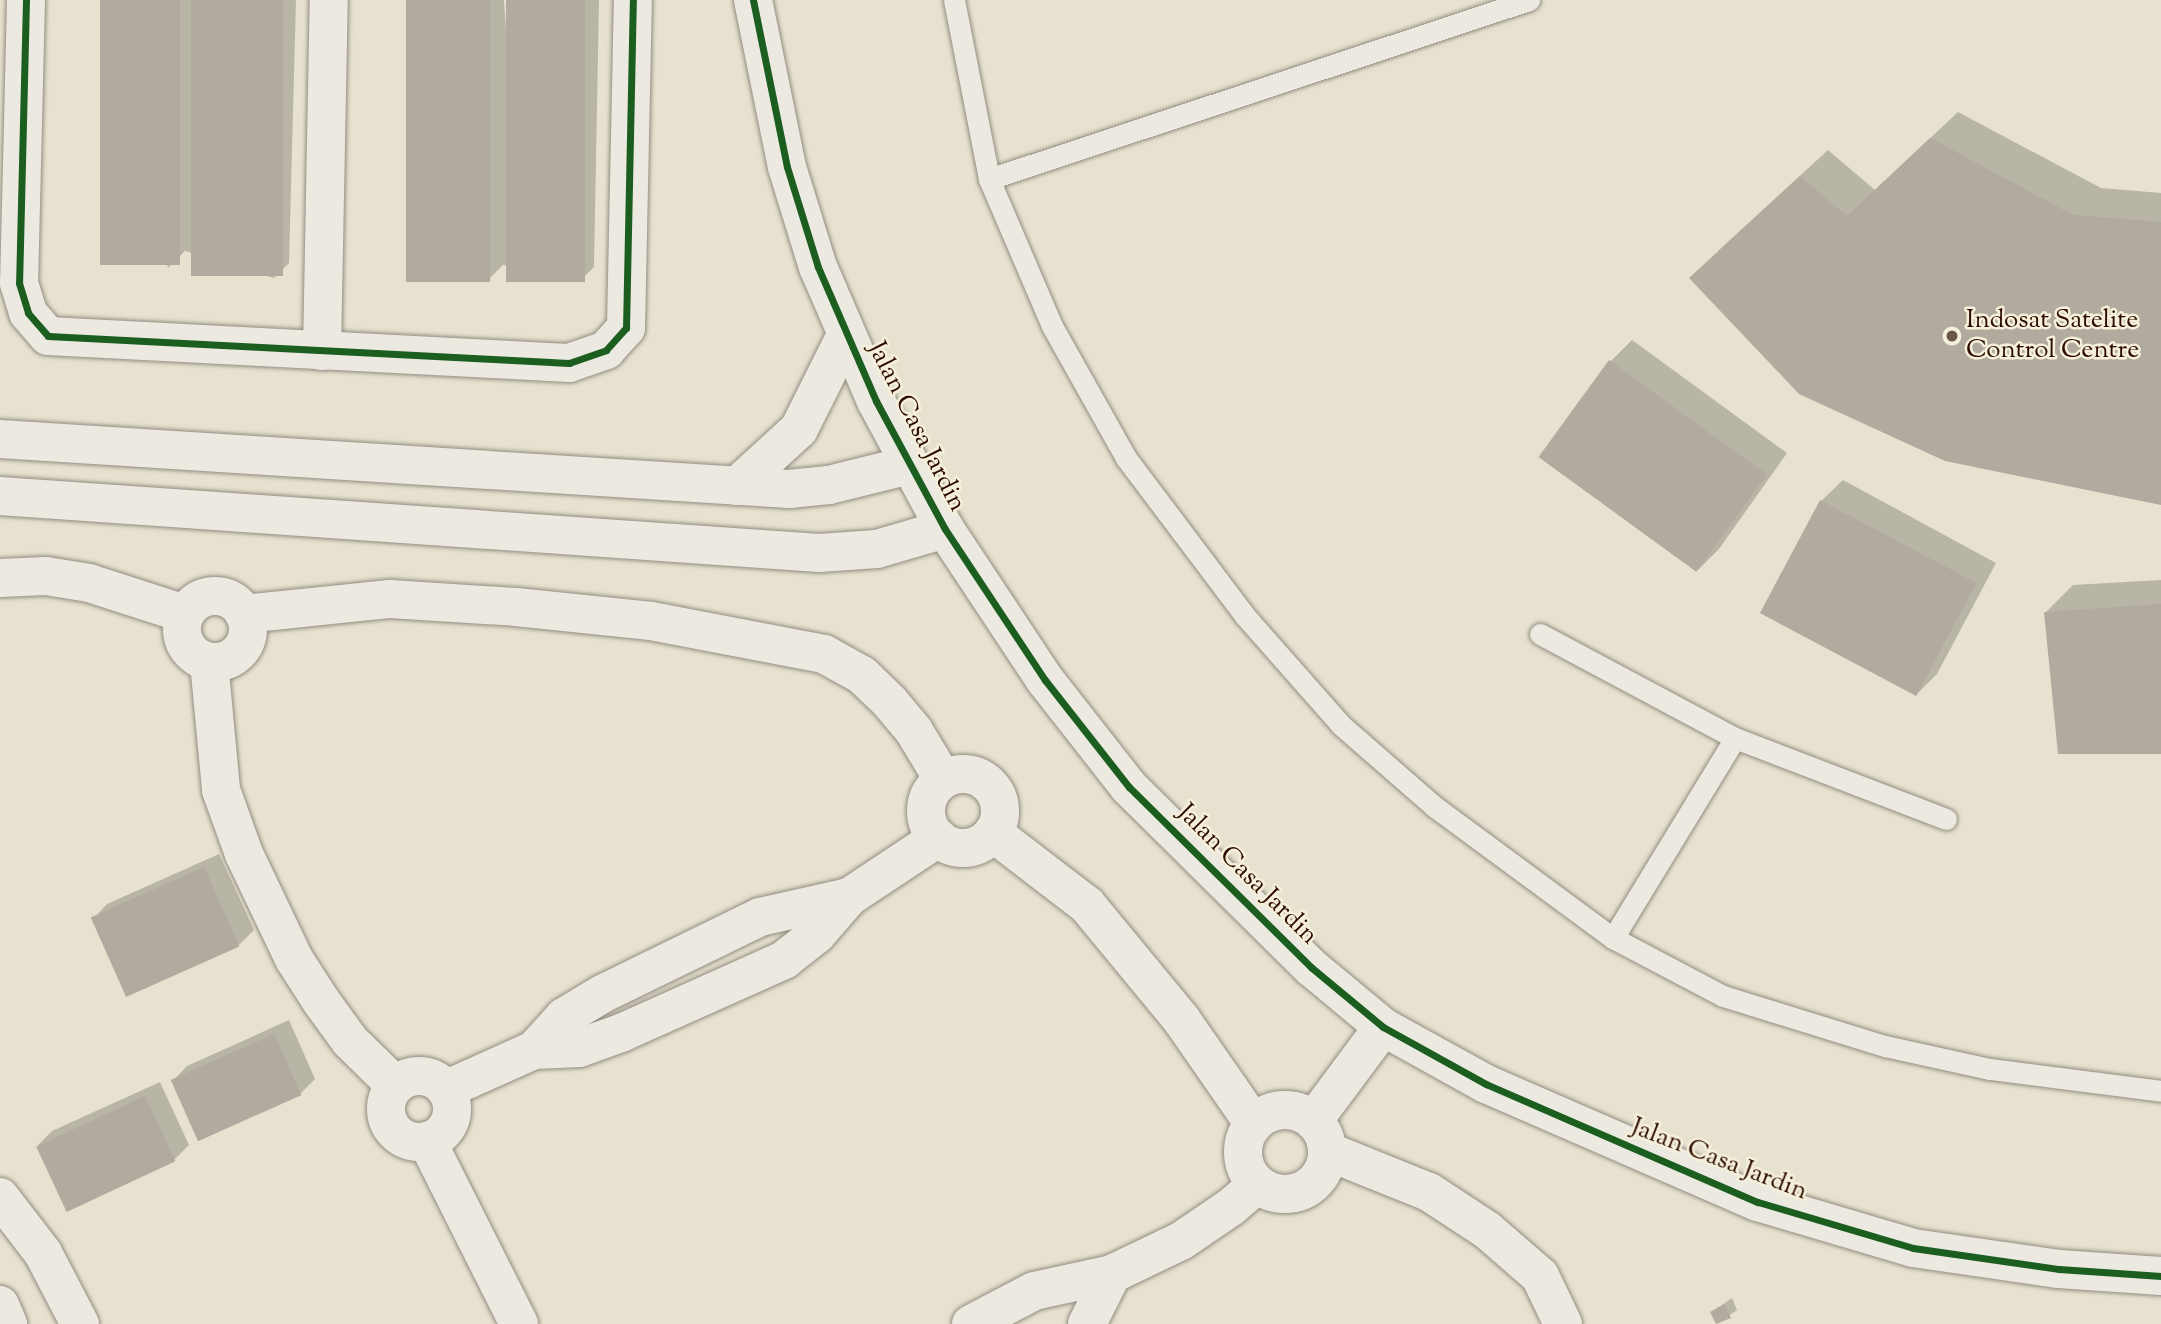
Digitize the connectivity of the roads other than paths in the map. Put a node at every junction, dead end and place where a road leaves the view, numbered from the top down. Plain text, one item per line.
1 (26, 0) edge
2 (329, 0) edge
3 (633, 0) edge
4 (752, 0) edge
5 (954, 0) edge
6 (1529, 0) edge
7 (989, 179) junction
8 (846, 335) junction
9 (322, 351) junction
10 (0, 439) edge
11 (910, 465) junction
12 (737, 486) junction
13 (0, 496) edge
14 (945, 529) junction
15 (0, 578) edge
16 (185, 614) junction
17 (244, 614) junction
18 (1540, 634) dead end
19 (209, 662) junction
20 (1735, 738) junction
21 (943, 779) junction
22 (1946, 819) dead end
23 (993, 833) junction
24 (938, 838) junction
25 (1614, 938) junction
26 (1383, 1027) junction
27 (395, 1085) junction
28 (447, 1089) junction
29 (2161, 1091) edge
30 (1254, 1124) junction
31 (1320, 1136) junction
32 (427, 1141) junction
33 (1257, 1184) junction
34 (0, 1197) edge
35 (1112, 1274) junction
36 (2161, 1276) edge
37 (0, 1305) edge
38 (8, 1324) edge
39 (80, 1324) edge
40 (519, 1324) edge
41 (971, 1324) edge
42 (1087, 1324) edge
43 (1563, 1324) edge

1 - 9 street
2 - 9 street
3 - 9 street
4 - 8 street, Jalan Casa Jardin
5 - 7 lane
6 - 7 lane
7 - 25 lane
8 - 11 street, Jalan Casa Jardin
8 - 12 street
10 - 12 street
11 - 12 street
11 - 14 street, Jalan Casa Jardin
13 - 14 street
14 - 26 street, Jalan Casa Jardin
15 - 16 street
16 - 17 street
16 - 19 street
17 - 19 street
17 - 21 street
18 - 20 lane
19 - 27 street
20 - 22 lane
20 - 25 lane
21 - 23 street
21 - 24 street
23 - 24 street
23 - 30 street
24 - 28 street
25 - 29 lane
26 - 31 street
26 - 36 street, Jalan Casa Jardin
27 - 28 street
27 - 32 street
28 - 32 street
30 - 31 street
30 - 33 street
31 - 33 street
31 - 43 street
32 - 40 street
33 - 35 street
34 - 39 street
35 - 41 street
35 - 42 street
37 - 38 street

